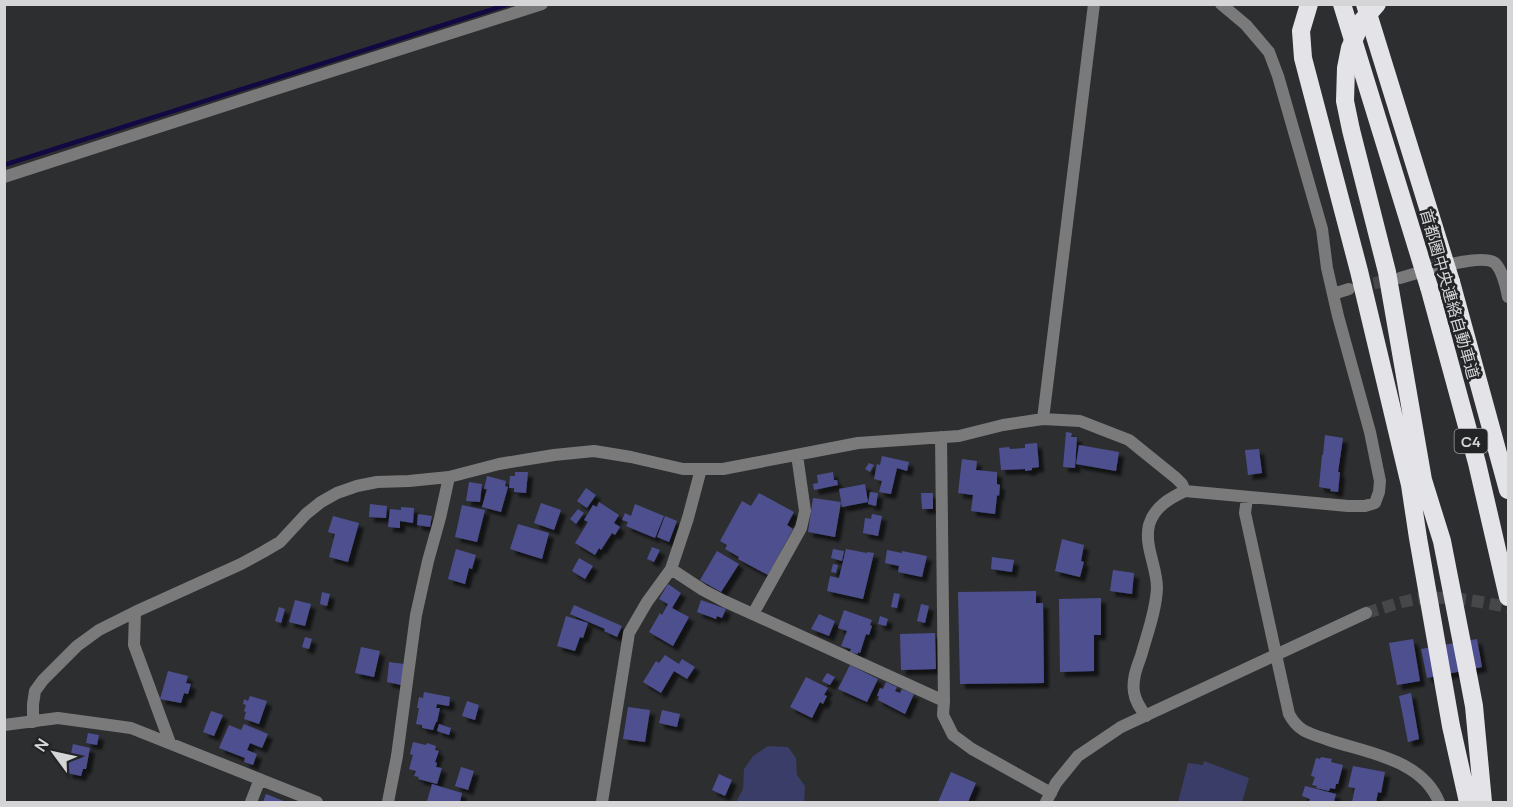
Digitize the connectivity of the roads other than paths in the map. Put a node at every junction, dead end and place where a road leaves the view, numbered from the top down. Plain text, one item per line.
1 (542, 4) edge
2 (1094, 4) edge
3 (1221, 4) edge
4 (1309, 4) edge
5 (1342, 4) edge
6 (1365, 4) edge
7 (1377, 4) edge
8 (4, 177) edge
9 (1400, 278) tunnel mouth
10 (1349, 289) tunnel mouth
11 (1333, 294) junction
12 (1509, 297) edge
13 (1043, 419) junction
14 (941, 437) junction
15 (797, 455) junction
16 (701, 469) junction
17 (449, 477) junction
18 (1509, 490) edge
19 (1185, 491) junction
20 (1247, 498) junction
21 (671, 569) junction
22 (1509, 597) edge
23 (135, 612) junction
24 (1366, 613) tunnel mouth
25 (753, 614) junction
26 (1275, 655) junction
27 (944, 701) junction
28 (1146, 716) junction
29 (33, 722) junction
30 (4, 725) edge
31 (170, 743) junction
32 (260, 779) junction
33 (1048, 798) edge
34 (251, 802) edge
35 (316, 802) edge
36 (388, 802) edge
37 (602, 802) edge
38 (1438, 802) edge
39 (1467, 802) edge
40 (1483, 802) edge

1 - 8 street
2 - 13 street
3 - 11 street
4 - 39 highway
5 - 22 highway, 首都圏中央連絡自動車道 / C4, bridge
6 - 18 highway, 首都圏中央連絡自動車道 / C4, bridge
7 - 40 highway
9 - 12 street
10 - 11 street
11 - 20 street
13 - 14 street
13 - 19 street
14 - 15 street
14 - 27 street
15 - 16 street
15 - 25 street
16 - 17 street
16 - 21 street
17 - 23 street
17 - 36 street
19 - 20 street
19 - 28 street
20 - 26 street
21 - 25 street
21 - 37 street
23 - 29 street
23 - 31 street
24 - 26 street
25 - 27 street
26 - 28 street
26 - 38 street
27 - 33 street
28 - 33 street
29 - 30 street
29 - 31 street
31 - 32 street
32 - 34 street
32 - 35 street

